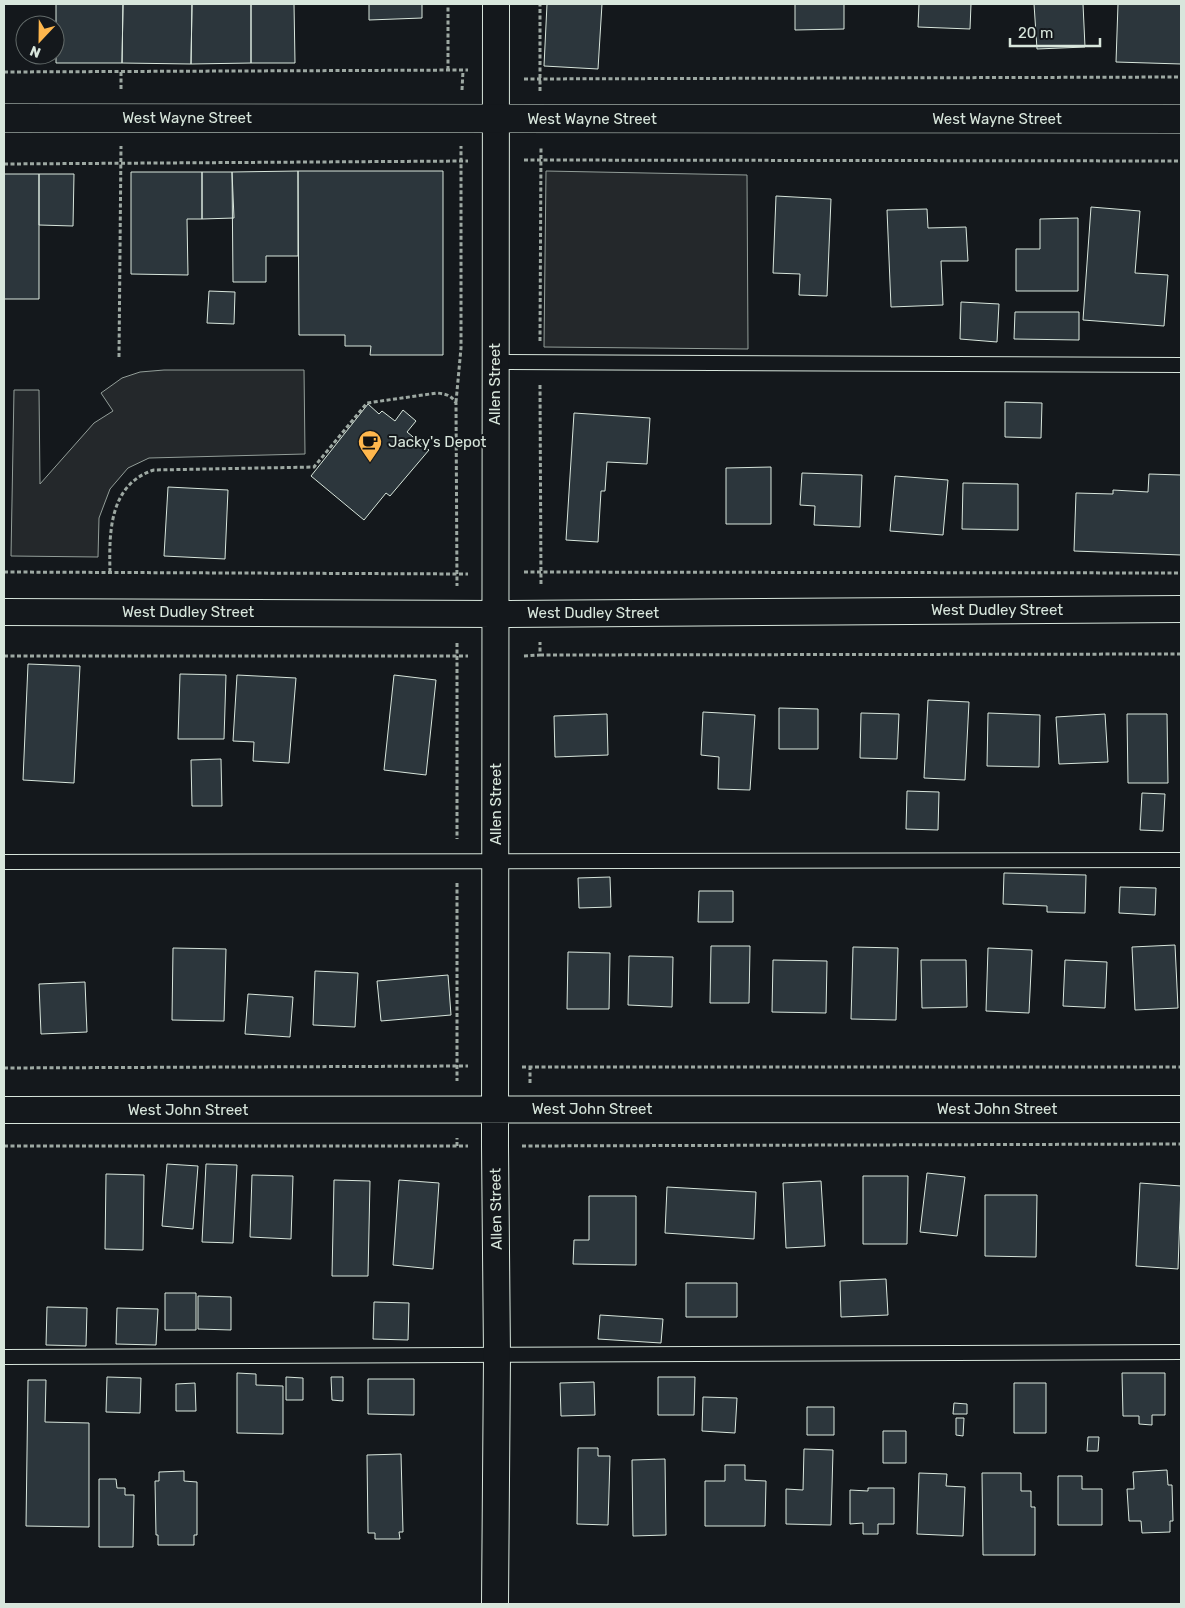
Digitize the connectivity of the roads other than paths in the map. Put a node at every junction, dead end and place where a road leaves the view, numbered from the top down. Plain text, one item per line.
1 (496, 4) edge
2 (4, 118) edge
3 (497, 119) junction
4 (1181, 119) edge
5 (495, 362) junction
6 (1181, 365) edge
7 (1181, 609) edge
8 (4, 612) edge
9 (496, 614) junction
10 (1181, 860) edge
11 (496, 861) junction
12 (4, 862) edge
13 (1181, 1109) edge
14 (4, 1110) edge
15 (495, 1110) junction
16 (1181, 1352) edge
17 (497, 1356) junction
18 (4, 1357) edge
19 (495, 1604) edge

1 - 3 street, Allen Street
2 - 3 street, West Wayne Street
3 - 4 street, West Wayne Street
3 - 5 street, Allen Street
5 - 6 lane
5 - 9 street, Allen Street
7 - 9 street, West Dudley Street
8 - 9 street, West Dudley Street
9 - 11 street, Allen Street
10 - 11 lane
11 - 12 lane
11 - 15 street, Allen Street
13 - 15 street, West John Street
14 - 15 street, West John Street
15 - 17 street, Allen Street
16 - 17 lane
17 - 18 lane
17 - 19 street, Allen Street

